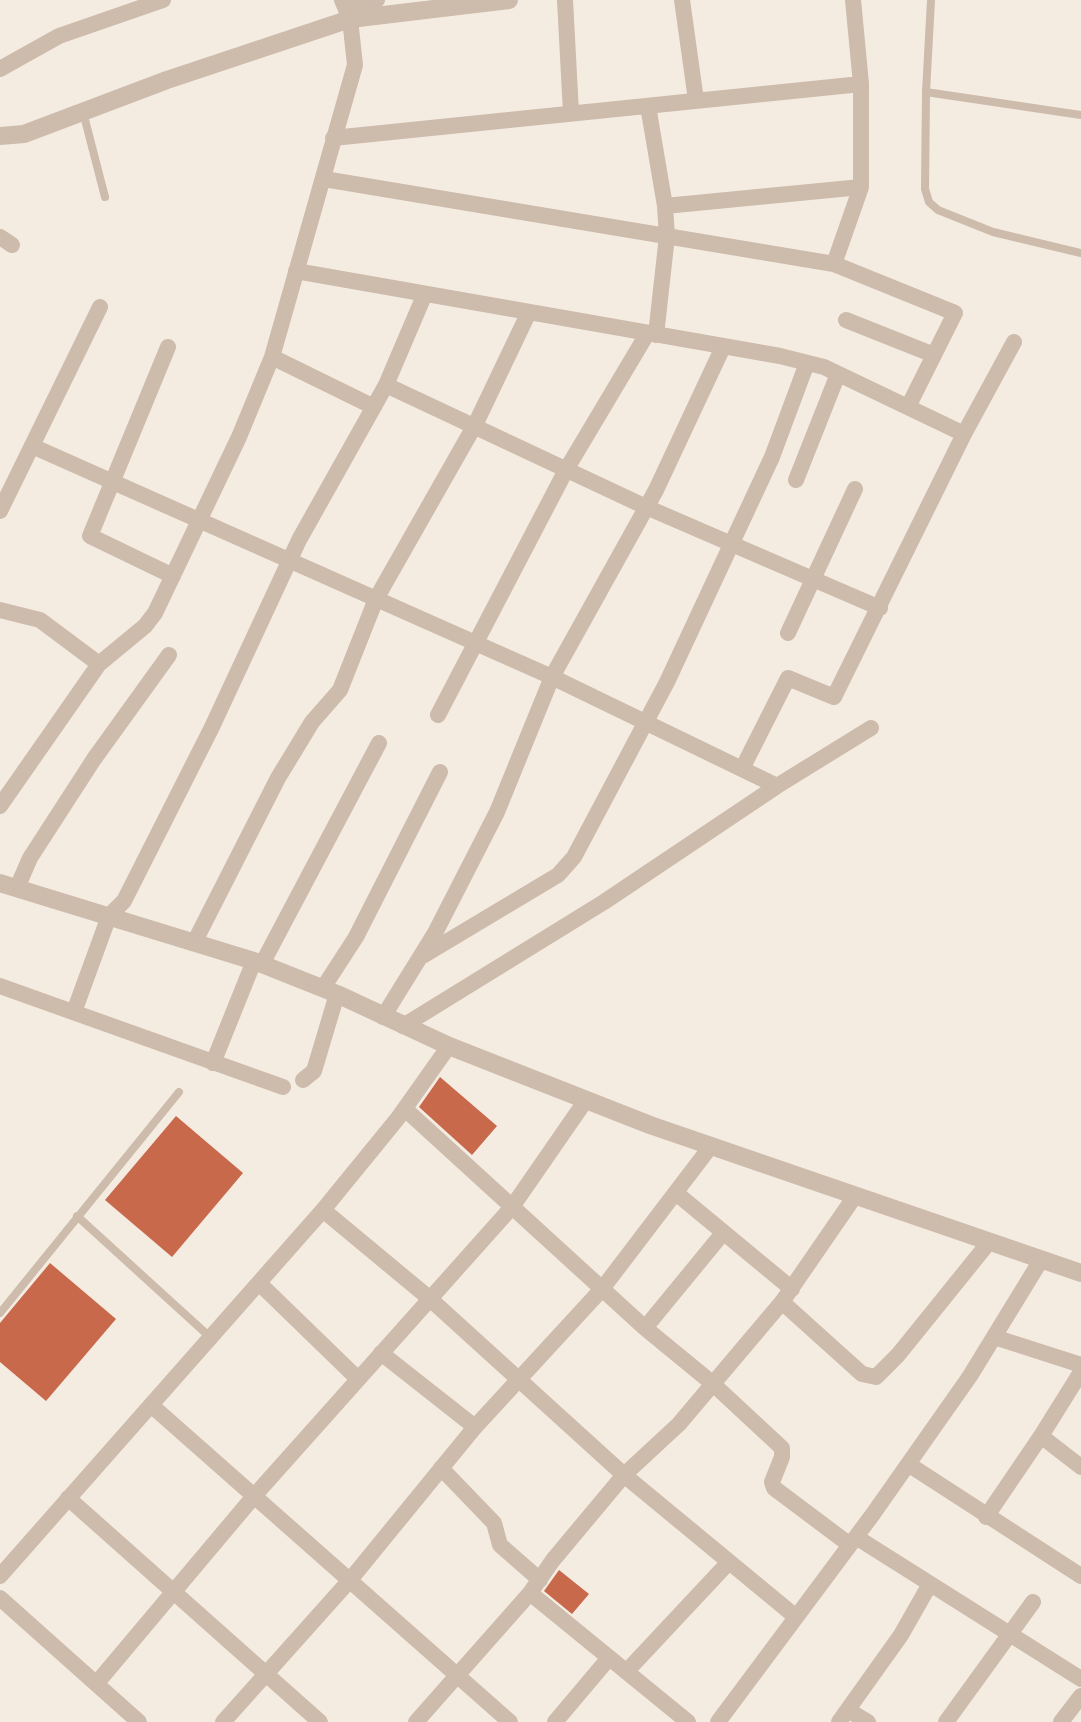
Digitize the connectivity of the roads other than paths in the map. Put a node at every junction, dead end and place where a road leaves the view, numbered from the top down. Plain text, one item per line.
1 (163, 0) edge
2 (377, 0) edge
3 (509, 0) edge
4 (565, 0) edge
5 (682, 0) edge
6 (853, 0) edge
7 (931, 0) edge
8 (120, 7) edge
9 (346, 9) edge
10 (0, 69) edge
11 (861, 84) junction
12 (926, 92) junction
13 (696, 100) junction
14 (648, 106) junction
15 (83, 112) junction
16 (571, 113) junction
17 (1081, 115) edge
18 (0, 136) edge
19 (333, 138) junction
20 (324, 178) junction
21 (861, 187) junction
22 (105, 197) dead end
23 (665, 206) junction
24 (667, 236) junction
25 (1081, 253) edge
26 (834, 264) junction
27 (296, 271) junction
28 (424, 296) junction
29 (100, 307) dead end
30 (529, 312) junction
31 (846, 320) dead end
32 (652, 335) junction
33 (1014, 342) dead end
34 (168, 347) dead end
35 (723, 347) junction
36 (934, 355) junction
37 (272, 357) junction
38 (807, 363) junction
39 (838, 373) junction
40 (386, 385) junction
41 (374, 407) junction
42 (908, 407) junction
43 (474, 426) junction
44 (964, 434) junction
45 (32, 446) junction
46 (566, 470) junction
47 (796, 480) dead end
48 (115, 482) junction
49 (855, 489) dead end
50 (646, 508) junction
51 (0, 510) edge
52 (198, 519) junction
53 (733, 542) junction
54 (289, 561) junction
55 (173, 576) junction
56 (814, 579) junction
57 (376, 599) junction
58 (880, 608) junction
59 (0, 610) edge
60 (788, 633) dead end
61 (476, 642) junction
62 (169, 655) dead end
63 (99, 664) junction
64 (552, 677) junction
65 (438, 715) dead end
66 (646, 722) junction
67 (871, 728) dead end
68 (379, 743) dead end
69 (742, 769) junction
70 (440, 772) dead end
71 (777, 786) junction
72 (0, 806) edge
73 (9, 885) edge
74 (109, 916) junction
75 (195, 941) junction
76 (419, 958) junction
77 (258, 963) junction
78 (0, 986) edge
79 (330, 991) junction
80 (74, 1012) junction
81 (383, 1017) junction
82 (403, 1026) junction
83 (449, 1046) junction
84 (214, 1063) junction
85 (303, 1080) dead end
86 (283, 1087) dead end
87 (179, 1091) dead end
88 (586, 1100) junction
89 (405, 1109) junction
90 (711, 1146) junction
91 (676, 1193) junction
92 (855, 1196) junction
93 (512, 1207) junction
94 (323, 1210) junction
95 (77, 1216) junction
96 (723, 1233) junction
97 (990, 1241) junction
98 (1041, 1260) junction
99 (1081, 1273) edge
100 (259, 1283) junction
101 (602, 1289) junction
102 (787, 1295) junction
103 (429, 1298) junction
104 (0, 1313) edge
105 (645, 1328) junction
106 (994, 1337) junction
107 (211, 1338) junction
108 (381, 1353) junction
109 (1081, 1365) edge
110 (1081, 1372) edge
111 (358, 1379) junction
112 (520, 1381) junction
113 (712, 1383) junction
114 (151, 1405) junction
115 (475, 1427) junction
116 (1041, 1436) junction
117 (908, 1464) junction
118 (1081, 1467) edge
119 (441, 1468) junction
120 (624, 1475) junction
121 (255, 1495) junction
122 (68, 1497) junction
123 (986, 1517) junction
124 (853, 1541) junction
125 (729, 1562) junction
126 (0, 1576) edge
127 (1081, 1576) edge
128 (350, 1580) junction
129 (930, 1584) junction
130 (535, 1586) junction
131 (174, 1592) junction
132 (0, 1598) edge
133 (1033, 1602) dead end
134 (796, 1617) junction
135 (1011, 1634) junction
136 (609, 1658) junction
137 (626, 1672) junction
138 (267, 1675) junction
139 (455, 1675) junction
140 (1081, 1679) edge
141 (96, 1684) junction
142 (1081, 1696) edge
143 (844, 1716) edge
144 (139, 1722) edge
145 (223, 1722) edge
146 (320, 1722) edge
147 (416, 1722) edge
148 (510, 1722) edge
149 (555, 1722) edge
150 (688, 1722) edge
151 (718, 1722) edge
152 (868, 1722) edge
153 (946, 1722) edge
154 (1061, 1722) edge

1 - 8 street
2 - 9 street
3 - 9 street
4 - 16 street
5 - 13 street
6 - 11 street
7 - 12 lane
8 - 10 street
9 - 15 street
9 - 19 street
11 - 13 street
11 - 21 street
12 - 17 lane
12 - 25 lane
13 - 14 street
14 - 16 street
14 - 23 street
15 - 18 street
15 - 22 lane
16 - 19 street
19 - 20 street
20 - 24 street
20 - 27 street
21 - 23 street
21 - 26 street
23 - 24 street
24 - 26 street
24 - 32 street
26 - 36 street
27 - 28 street
27 - 37 street
28 - 30 street
28 - 40 street
29 - 45 street
30 - 32 street
30 - 43 street
31 - 36 street
32 - 35 street
32 - 46 street
33 - 44 street
34 - 48 street
35 - 38 street
35 - 50 street
36 - 42 street
37 - 41 street
37 - 52 street
38 - 39 street
38 - 53 street
39 - 42 street
39 - 47 street
40 - 41 street
40 - 43 street
41 - 54 street
42 - 44 street
43 - 46 street
43 - 57 street
44 - 58 street
45 - 48 street
45 - 51 street
46 - 50 street
46 - 61 street
48 - 52 street
48 - 55 street
49 - 56 street
50 - 53 street
50 - 64 street
52 - 54 street
52 - 55 street
53 - 56 street
53 - 66 street
54 - 57 street
54 - 74 street
55 - 63 street
56 - 58 street
56 - 60 street
57 - 61 street
57 - 75 street
58 - 69 street
59 - 63 street
61 - 64 street
61 - 65 street
62 - 73 street
63 - 72 street
64 - 66 street
64 - 76 street
66 - 69 street
66 - 76 street
67 - 71 street
68 - 77 street
69 - 71 street
70 - 79 street
71 - 82 street
73 - 74 street
74 - 75 street
74 - 80 street
75 - 77 street
76 - 81 street
77 - 79 street
77 - 84 street
78 - 80 street
79 - 81 street
79 - 85 street
80 - 84 street
81 - 82 street
82 - 83 street
83 - 88 street
83 - 89 street
84 - 86 street
87 - 95 lane
88 - 90 street
88 - 93 street
89 - 93 street
89 - 94 street
90 - 91 street
90 - 92 street
91 - 96 street
91 - 101 street
92 - 97 street
92 - 102 street
93 - 101 street
93 - 103 street
94 - 100 street
94 - 103 street
95 - 104 lane
95 - 107 lane
96 - 102 street
96 - 105 street
97 - 98 street
97 - 102 street
98 - 99 street
98 - 106 street
100 - 107 street
100 - 111 street
101 - 105 street
101 - 112 street
102 - 113 street
103 - 108 street
103 - 112 street
105 - 113 street
106 - 109 street
106 - 117 street
107 - 114 street
108 - 111 street
108 - 115 street
110 - 116 street
111 - 121 street
112 - 115 street
112 - 120 street
113 - 120 street
113 - 124 street
114 - 121 street
114 - 122 street
115 - 119 street
116 - 118 street
116 - 123 street
117 - 123 street
117 - 124 street
119 - 128 street
119 - 130 street
120 - 125 street
120 - 130 street
121 - 128 street
121 - 131 street
122 - 126 street
122 - 131 street
123 - 127 street
124 - 129 street
124 - 134 street
125 - 134 street
125 - 137 street
128 - 138 street
128 - 139 street
129 - 135 street
129 - 143 street
130 - 136 street
130 - 139 street
131 - 138 street
131 - 141 street
132 - 141 street
133 - 135 street
134 - 151 street
135 - 140 street
135 - 153 street
136 - 137 street
136 - 149 street
137 - 150 street
138 - 145 street
138 - 146 street
139 - 147 street
139 - 148 street
141 - 144 street
142 - 154 street
143 - 152 street

